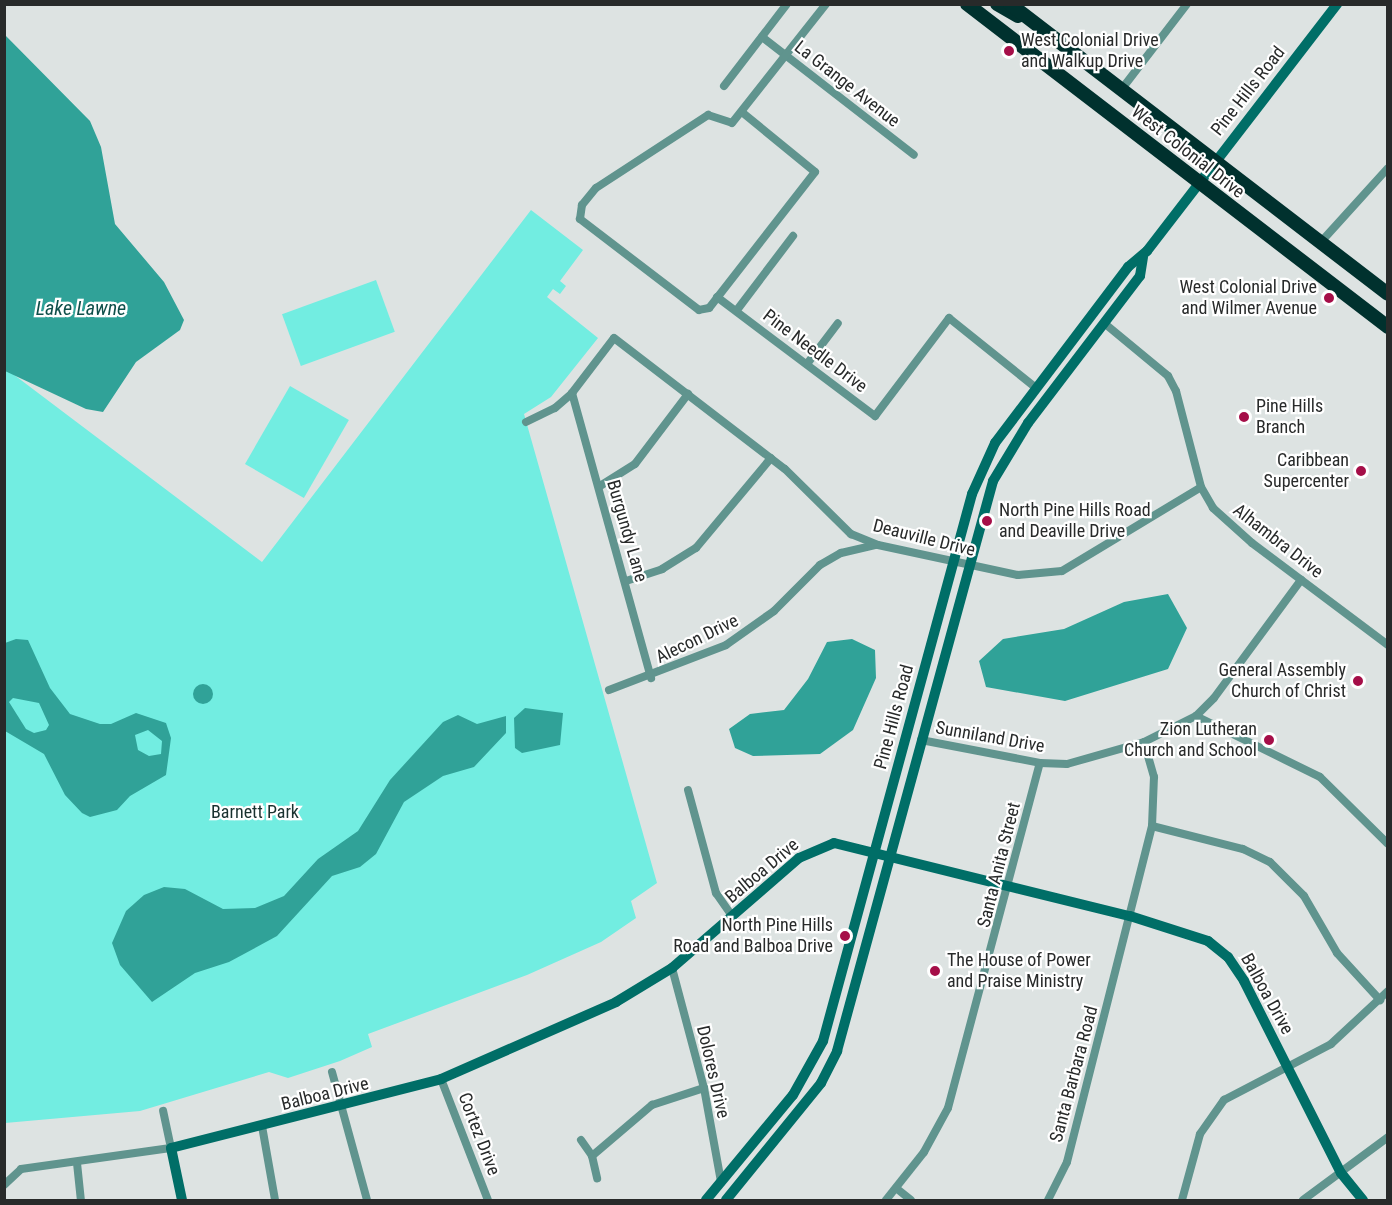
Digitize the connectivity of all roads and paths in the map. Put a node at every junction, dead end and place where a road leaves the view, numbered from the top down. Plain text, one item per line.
1 (787, 4) edge
2 (826, 4) edge
3 (968, 4) edge
4 (997, 4) edge
5 (1010, 4) edge
6 (1187, 4) edge
7 (1337, 4) edge
8 (1026, 17) junction
9 (762, 37) junction
10 (787, 56) junction
11 (724, 86) dead end
12 (1121, 90) junction
13 (743, 113) junction
14 (914, 155) dead end
15 (1214, 162) junction
16 (1388, 168) edge
17 (1198, 182) junction
18 (793, 236) dead end
19 (1320, 243) junction
20 (1143, 257) junction
21 (1120, 278) junction
22 (1388, 294) edge
23 (717, 297) junction
24 (737, 310) junction
25 (838, 323) dead end
26 (1104, 323) junction
27 (1386, 325) edge
28 (807, 364) junction
29 (1036, 388) junction
30 (572, 393) junction
31 (688, 394) junction
32 (526, 422) dead end
33 (771, 458) junction
34 (600, 486) junction
35 (1201, 487) junction
36 (878, 545) junction
37 (953, 562) junction
38 (968, 565) junction
39 (1302, 580) junction
40 (626, 581) junction
41 (1388, 645) edge
42 (651, 678) junction
43 (609, 690) dead end
44 (1196, 716) junction
45 (921, 740) junction
46 (1144, 742) junction
47 (1040, 763) junction
48 (688, 790) dead end
49 (1152, 825) junction
50 (1388, 844) edge
51 (875, 850) junction
52 (889, 854) junction
53 (1011, 886) junction
54 (733, 916) junction
55 (1130, 916) junction
56 (672, 968) junction
57 (1388, 992) edge
58 (1380, 1000) junction
59 (1287, 1065) junction
60 (332, 1071) dead end
61 (441, 1078) junction
62 (704, 1088) junction
63 (344, 1106) junction
64 (163, 1111) dead end
65 (262, 1126) junction
66 (1388, 1137) edge
67 (581, 1140) dead end
68 (171, 1148) junction
69 (592, 1156) junction
70 (77, 1163) junction
71 (1341, 1173) junction
72 (597, 1178) dead end
73 (721, 1182) junction
74 (4, 1185) edge
75 (896, 1188) junction
76 (81, 1200) edge
77 (182, 1200) edge
78 (275, 1200) edge
79 (367, 1200) edge
80 (488, 1200) edge
81 (706, 1200) edge
82 (726, 1200) edge
83 (886, 1200) edge
84 (911, 1200) edge
85 (1048, 1200) edge
86 (1182, 1200) edge
87 (1304, 1200) edge
88 (1363, 1200) edge

1 - 9 street
2 - 10 street
3 - 17 highway, West Colonial Drive
4 - 8 highway
5 - 8 highway, West Colonial Drive
6 - 12 street
7 - 15 main road, Pine Hills Road
8 - 12 highway, West Colonial Drive
9 - 10 street, La Grange Avenue
9 - 11 street
10 - 13 street
10 - 14 street, La Grange Avenue
12 - 15 highway, West Colonial Drive
13 - 23 street
13 - 23 street
15 - 17 main road, Pine Hills Road
15 - 19 highway, West Colonial Drive
16 - 19 street
17 - 20 main road, Pine Hills Road
17 - 27 highway, West Colonial Drive
18 - 24 street
19 - 22 highway, West Colonial Drive
20 - 21 main road, Pine Hills Road
20 - 26 main road, Pine Hills Road
21 - 26 main road
21 - 29 main road, Pine Hills Road
23 - 24 street, Pine Needle Drive
24 - 28 street, Pine Needle Drive
25 - 28 street
26 - 35 street, Alhambra Drive
26 - 38 main road, Pine Hills Road
28 - 29 street, Pine Needle Drive
29 - 37 main road, Pine Hills Road
30 - 31 street, Deauville Drive
30 - 32 street
30 - 34 street, Burgundy Lane
31 - 33 street, Deauville Drive
31 - 34 street
33 - 36 street, Deauville Drive
33 - 40 street
34 - 40 street, Burgundy Lane
35 - 38 street, Deauville Drive
35 - 39 street, Alhambra Drive
36 - 37 street, Deauville Drive
36 - 42 street, Alecon Drive
37 - 38 street, Deauville Drive
37 - 51 main road, Pine Hills Road
38 - 45 main road, Pine Hills Road
39 - 41 street, Alhambra Drive
39 - 44 street, Sunniland Drive
40 - 42 street, Burgundy Lane
42 - 43 street, Alecon Drive
44 - 46 street, Sunniland Drive
44 - 50 street
45 - 47 street, Sunniland Drive
45 - 52 main road, Pine Hills Road
46 - 47 street, Sunniland Drive
46 - 49 street, Santa Barbara Road
47 - 53 street, Santa Anita Street
48 - 54 street
49 - 55 street, Santa Barbara Road
49 - 58 street
51 - 52 main road, Balboa Drive
51 - 54 main road, Balboa Drive
51 - 73 main road, Pine Hills Road
52 - 53 main road, Balboa Drive
52 - 82 main road, Pine Hills Road
53 - 55 main road, Balboa Drive
53 - 75 street, Santa Anita Street
54 - 56 main road, Balboa Drive
55 - 59 main road, Balboa Drive
55 - 85 street, Santa Barbara Road
56 - 61 main road, Balboa Drive
56 - 62 street, Dolores Drive
57 - 58 street
58 - 59 street
59 - 71 main road, Balboa Drive
59 - 86 street
60 - 63 street
61 - 63 main road, Balboa Drive
61 - 80 street, Cortez Drive
62 - 69 street
62 - 73 street, Dolores Drive
63 - 65 main road, Balboa Drive
63 - 79 street
64 - 68 street
65 - 68 main road, Balboa Drive
65 - 78 street
66 - 71 street
67 - 69 street
68 - 70 street, Balboa Drive
68 - 77 main road
69 - 72 street
70 - 74 street, Balboa Drive
70 - 76 street
71 - 87 street
71 - 88 main road, Balboa Drive
73 - 81 main road, Pine Hills Road
75 - 83 street, Santa Anita Street
75 - 84 street

